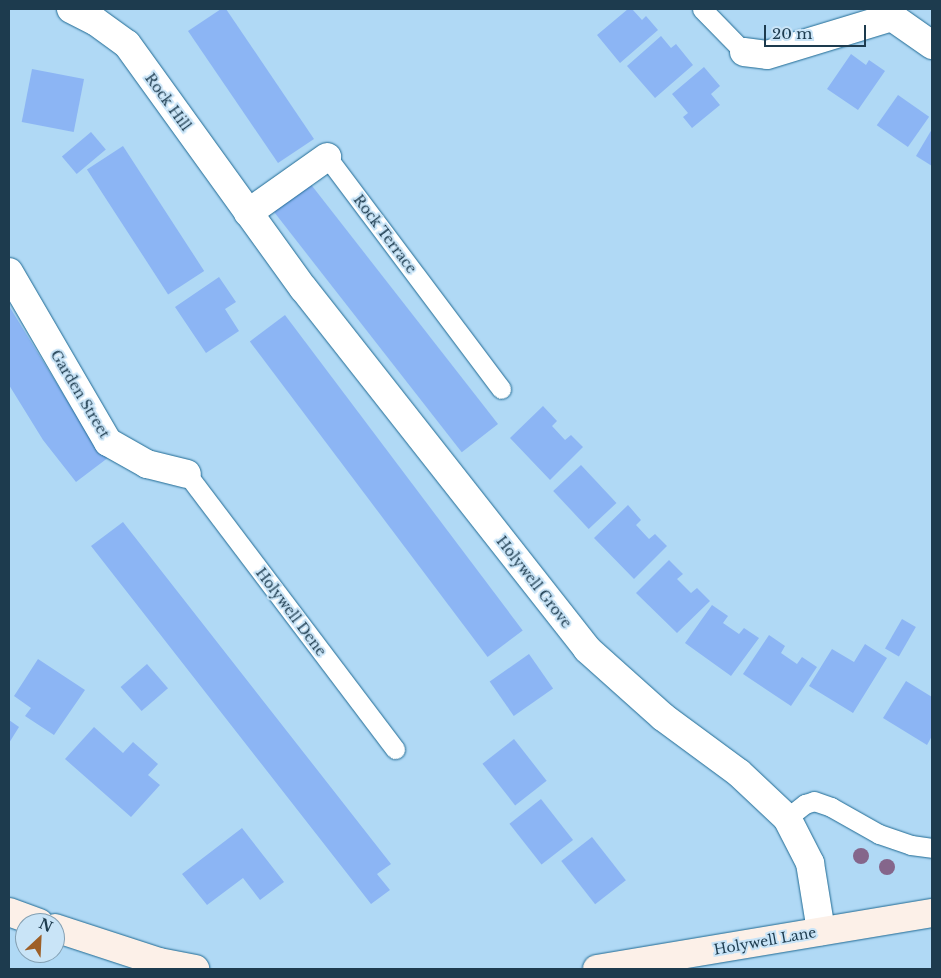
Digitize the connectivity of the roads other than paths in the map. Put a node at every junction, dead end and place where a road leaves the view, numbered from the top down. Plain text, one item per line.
1 (71, 9) edge
2 (702, 9) edge
3 (893, 13) edge
4 (932, 45) edge
5 (744, 52) joint
6 (327, 157) joint
7 (248, 213) junction
8 (9, 272) edge
9 (501, 389) dead end
10 (187, 474) joint
11 (395, 749) dead end
12 (787, 818) junction
13 (932, 848) edge
14 (932, 912) edge
15 (65, 931) edge
16 (821, 931) junction
17 (195, 969) edge
18 (597, 969) edge

1 - 7 street, Rock Hill
2 - 5 lane
3 - 4 street
3 - 5 street
6 - 7 street, Rock Terrace
6 - 9 lane, Rock Terrace
7 - 12 street, Holywell Grove
8 - 10 street, Garden Street
10 - 11 lane, Holywell Dene
12 - 13 lane
12 - 16 street, Holywell Grove
14 - 16 main road, Holywell Lane
15 - 17 main road
16 - 18 main road, Holywell Lane

